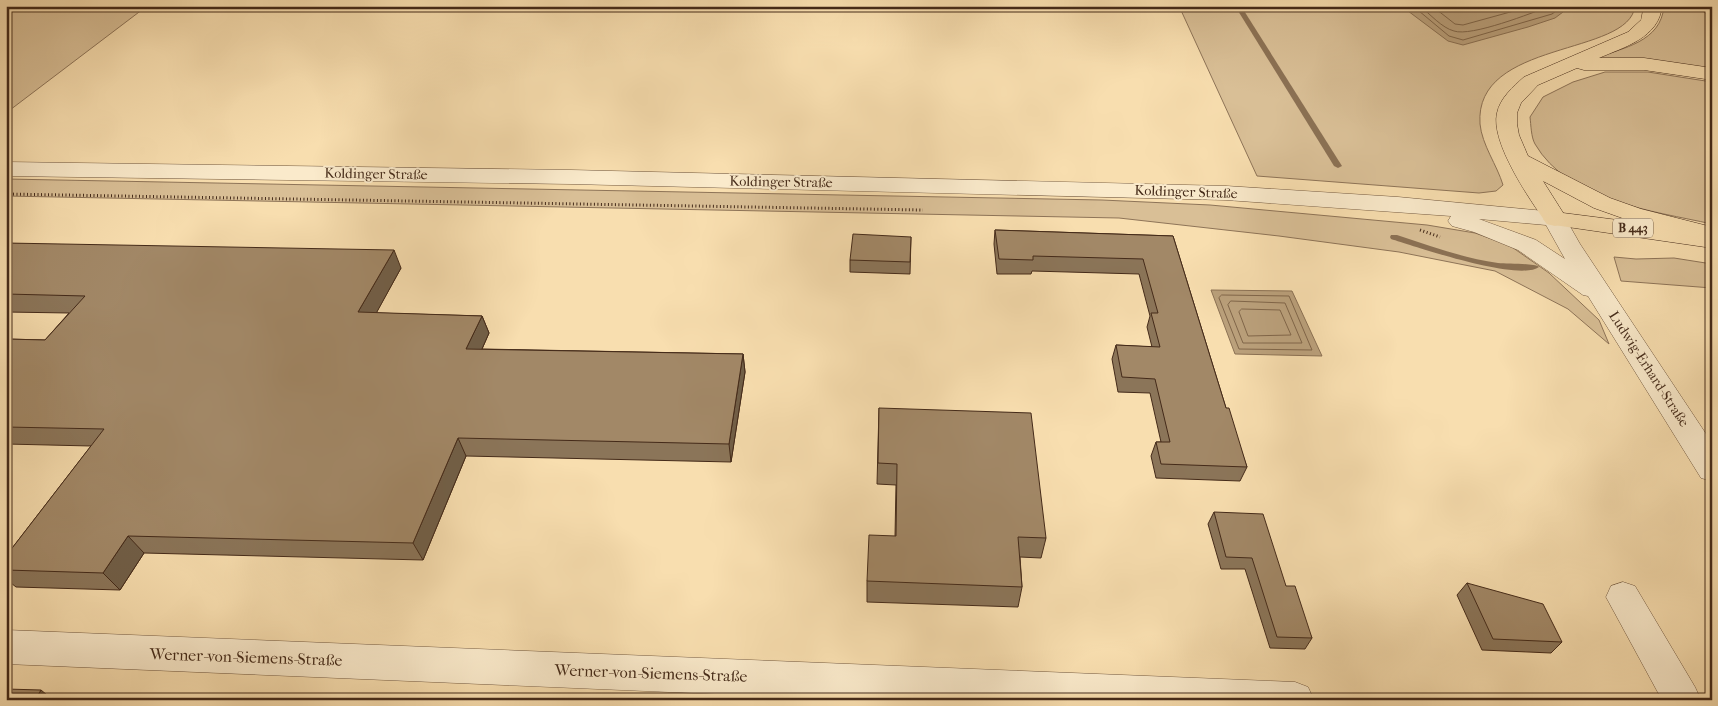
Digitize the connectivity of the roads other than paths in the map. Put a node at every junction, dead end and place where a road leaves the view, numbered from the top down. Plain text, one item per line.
1 (1653, 6) edge
2 (1562, 67) junction
3 (1712, 74) edge
4 (1519, 160) junction
5 (6, 169) edge
6 (1398, 204) junction
7 (1555, 219) junction
8 (1712, 235) edge
9 (1712, 240) edge
10 (1601, 295) junction
11 (1699, 428) edge
12 (1712, 469) edge
13 (1623, 597) dead end
14 (6, 647) edge
15 (865, 691) edge
16 (1295, 700) edge
17 (1682, 700) edge

1 - 2 main road
2 - 3 main road
2 - 4 main road
4 - 7 main road
4 - 8 main road
5 - 6 street, Koldinger Straße
6 - 7 street, Koldinger Straße
6 - 10 street, Ludwig-Erhard-Straße
7 - 9 main road, B 443
7 - 10 street, Ludwig-Erhard-Straße
10 - 11 street, Ludwig-Erhard-Straße
11 - 12 street, Ludwig-Erhard-Straße
13 - 17 street
14 - 15 street, Werner-von-Siemens-Straße
15 - 16 street, Werner-von-Siemens-Straße

